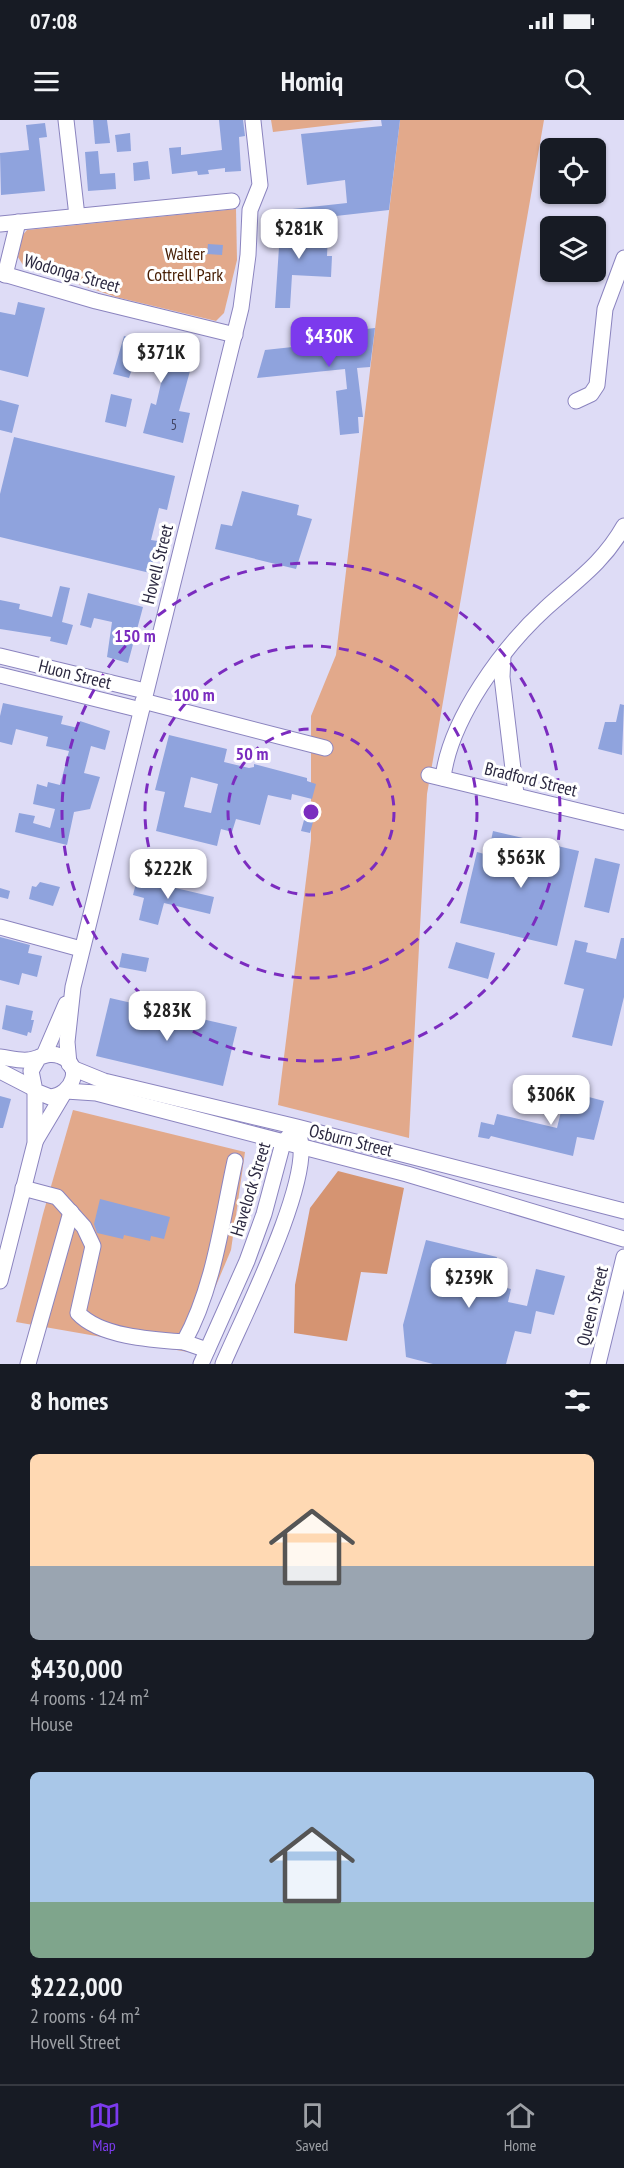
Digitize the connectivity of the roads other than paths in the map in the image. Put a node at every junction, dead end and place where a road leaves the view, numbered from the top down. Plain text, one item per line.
1 (66, 120) edge
2 (253, 121) edge
3 (232, 201) dead end
4 (77, 216) junction
5 (18, 222) junction
6 (0, 224) edge
7 (624, 258) edge
8 (2, 274) edge
9 (235, 335) junction
10 (576, 401) dead end
11 (624, 526) edge
12 (624, 548) edge
13 (590, 571) junction
14 (506, 651) junction
15 (0, 656) edge
16 (35, 665) junction
17 (65, 672) junction
18 (0, 675) edge
19 (32, 683) junction
20 (61, 690) junction
21 (143, 701) junction
22 (325, 748) dead end
23 (516, 794) junction
24 (624, 822) edge
25 (0, 927) edge
26 (81, 949) junction
27 (73, 987) junction
28 (42, 1056) junction
29 (0, 1057) edge
30 (70, 1066) junction
31 (0, 1071) edge
32 (34, 1089) junction
33 (65, 1092) junction
34 (297, 1127) junction
35 (35, 1143) junction
36 (283, 1143) junction
37 (302, 1149) junction
38 (235, 1161) dead end
39 (23, 1188) junction
40 (624, 1211) edge
41 (70, 1212) junction
42 (624, 1239) edge
43 (624, 1257) edge
44 (1, 1275) edge
45 (184, 1342) junction
46 (204, 1357) edge
47 (28, 1364) edge
48 (223, 1364) edge
49 (598, 1364) edge

1 - 4 street
2 - 9 street, Hovell Street
3 - 4 street
4 - 5 street
5 - 6 street
5 - 8 street, Wodonga Street
7 - 10 street
8 - 9 street, Wodonga Street
9 - 21 street, Hovell Street
11 - 13 street
12 - 13 street
13 - 14 street
14 - 23 street
14 - 23 street, Bradford Street
15 - 16 street, Huon Street
16 - 17 street, Huon Street
16 - 19 street
17 - 20 street
17 - 21 street, Huon Street
18 - 19 street, Huon Street
19 - 20 street, Huon Street
20 - 21 street, Huon Street
21 - 22 street, Huon Street
21 - 26 street, Hovell Street
23 - 24 street, Bradford Street
25 - 26 street
26 - 27 street, Hovell Street
27 - 28 street, Hovell Street
27 - 30 street, Hovell Street
28 - 29 street
28 - 30 street
28 - 32 street
30 - 33 street
30 - 34 street, Osburn Street
31 - 32 street
32 - 33 street
32 - 35 street
33 - 35 street
33 - 36 street, Osburn Street
34 - 36 street, Havelock Street
34 - 37 street, Havelock Street
34 - 40 street, Osburn Street
35 - 39 street
36 - 37 street, Osburn Street
36 - 46 street, Havelock Street
37 - 42 street, Osburn Street
37 - 48 street, Havelock Street
38 - 45 street
39 - 41 street
39 - 44 street
41 - 45 street
41 - 47 street
43 - 49 street, Queen Street
45 - 46 street

